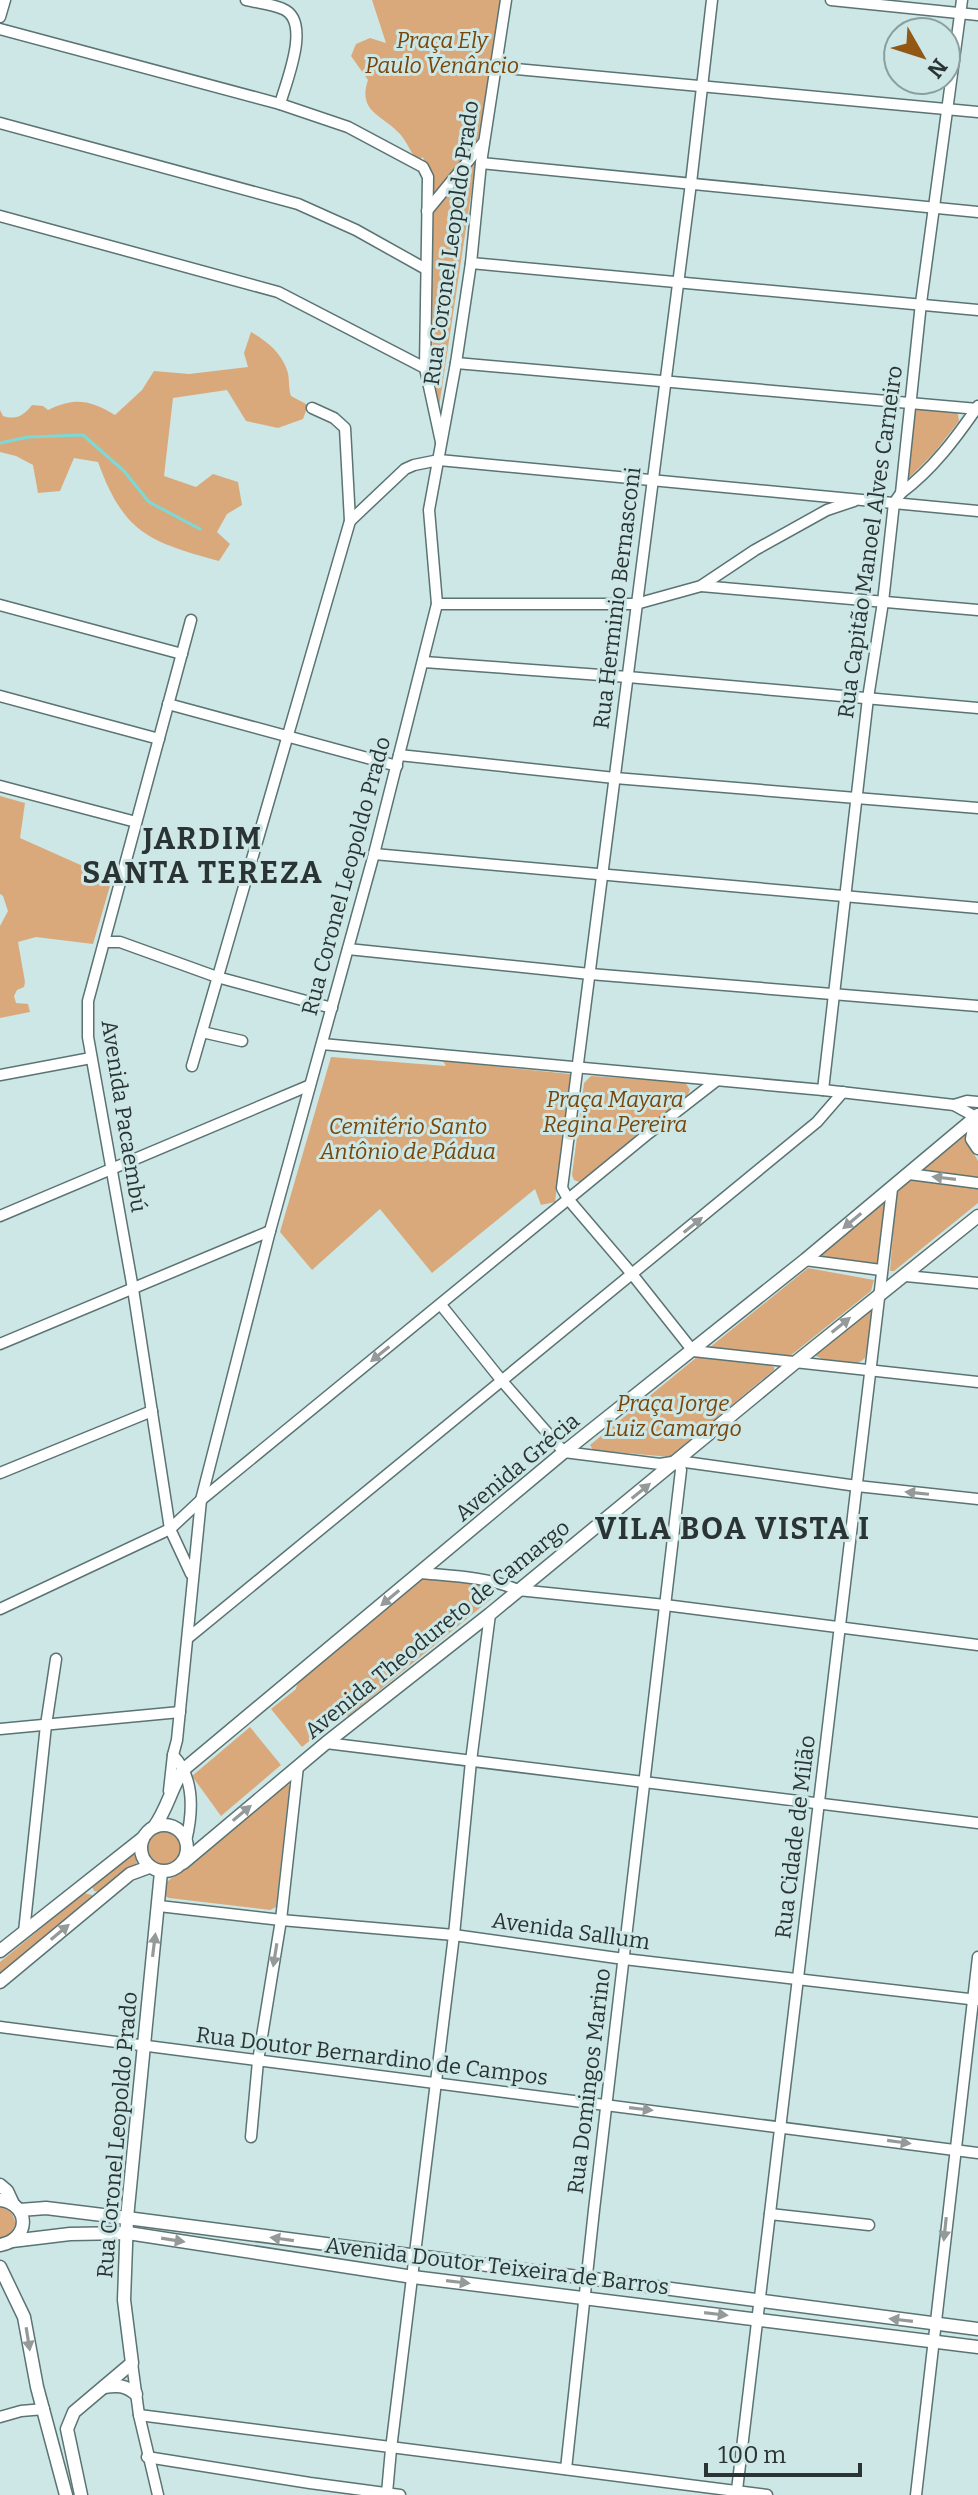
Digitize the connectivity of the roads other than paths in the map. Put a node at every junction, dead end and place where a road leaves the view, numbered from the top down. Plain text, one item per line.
1 (5, 0) edge
2 (246, 0) edge
3 (506, 0) edge
4 (712, 0) edge
5 (831, 0) edge
6 (962, 0) edge
7 (962, 13) junction
8 (978, 15) edge
9 (0, 17) edge
10 (0, 29) edge
11 (495, 67) junction
12 (700, 88) junction
13 (280, 104) junction
14 (947, 109) junction
15 (978, 112) edge
16 (0, 123) edge
17 (484, 141) junction
18 (481, 163) junction
19 (691, 183) junction
20 (934, 208) junction
21 (427, 211) junction
22 (978, 212) edge
23 (0, 216) edge
24 (471, 263) junction
25 (424, 268) junction
26 (678, 283) junction
27 (921, 303) junction
28 (978, 310) edge
29 (456, 363) junction
30 (425, 368) junction
31 (665, 382) junction
32 (910, 402) junction
33 (312, 408) dead end
34 (977, 408) edge
35 (442, 444) junction
36 (439, 460) junction
37 (651, 480) junction
38 (901, 493) junction
39 (857, 500) junction
40 (894, 503) junction
41 (978, 511) edge
42 (350, 521) junction
43 (701, 586) junction
44 (883, 602) junction
45 (437, 604) junction
46 (636, 604) junction
47 (0, 605) edge
48 (978, 610) edge
49 (191, 620) dead end
50 (182, 654) junction
51 (424, 662) junction
52 (628, 677) junction
53 (0, 696) edge
54 (868, 698) junction
55 (168, 704) junction
56 (978, 708) edge
57 (287, 737) junction
58 (159, 739) junction
59 (398, 760) junction
60 (615, 778) junction
61 (0, 786) edge
62 (858, 798) junction
63 (978, 808) edge
64 (136, 822) junction
65 (374, 854) junction
66 (603, 874) junction
67 (844, 896) junction
68 (978, 908) edge
69 (105, 942) junction
70 (348, 949) junction
71 (590, 974) junction
72 (217, 977) junction
73 (834, 993) junction
74 (978, 1006) edge
75 (332, 1008) junction
76 (202, 1032) junction
77 (242, 1041) dead end
78 (322, 1044) junction
79 (91, 1058) junction
80 (192, 1066) dead end
81 (579, 1068) junction
82 (0, 1075) edge
83 (716, 1081) junction
84 (308, 1086) junction
85 (823, 1090) junction
86 (843, 1092) junction
87 (978, 1102) edge
88 (954, 1105) junction
89 (977, 1116) edge
90 (978, 1148) edge
91 (111, 1169) junction
92 (909, 1174) junction
93 (978, 1183) edge
94 (892, 1189) junction
95 (568, 1199) junction
96 (0, 1216) edge
97 (978, 1216) edge
98 (270, 1231) junction
99 (805, 1260) junction
100 (881, 1270) junction
101 (632, 1274) junction
102 (906, 1276) junction
103 (978, 1283) edge
104 (133, 1289) junction
105 (879, 1294) junction
106 (441, 1305) junction
107 (0, 1344) edge
108 (693, 1351) junction
109 (796, 1362) junction
110 (871, 1370) junction
111 (502, 1381) junction
112 (978, 1382) edge
113 (152, 1411) junction
114 (564, 1452) junction
115 (678, 1461) junction
116 (0, 1473) edge
117 (857, 1486) junction
118 (978, 1499) edge
119 (201, 1500) junction
120 (170, 1529) junction
121 (420, 1573) junction
122 (192, 1576) junction
123 (518, 1590) junction
124 (665, 1605) junction
125 (0, 1609) edge
126 (490, 1614) junction
127 (840, 1629) junction
128 (188, 1638) junction
129 (978, 1645) edge
130 (56, 1659) dead end
131 (180, 1712) junction
132 (46, 1725) junction
133 (0, 1729) edge
134 (326, 1743) junction
135 (173, 1755) junction
136 (471, 1761) junction
137 (298, 1766) junction
138 (183, 1770) junction
139 (645, 1782) junction
140 (169, 1796) junction
141 (819, 1802) junction
142 (978, 1823) edge
143 (154, 1827) junction
144 (143, 1838) junction
145 (186, 1841) junction
146 (183, 1863) junction
147 (155, 1869) junction
148 (86, 1882) junction
149 (100, 1899) junction
150 (159, 1906) junction
151 (281, 1920) junction
152 (24, 1932) junction
153 (454, 1935) junction
154 (0, 1951) edge
155 (978, 1957) edge
156 (624, 1959) junction
157 (799, 1978) junction
158 (0, 1982) edge
159 (976, 2000) edge
160 (0, 2027) edge
161 (143, 2047) junction
162 (258, 2061) junction
163 (435, 2085) junction
164 (607, 2105) junction
165 (780, 2127) junction
166 (251, 2137) dead end
167 (954, 2150) junction
168 (978, 2153) edge
169 (0, 2185) edge
170 (11, 2205) edge
171 (770, 2214) junction
172 (127, 2218) junction
173 (869, 2225) dead end
174 (128, 2233) junction
175 (6, 2243) edge
176 (414, 2257) junction
177 (0, 2267) edge
178 (413, 2277) junction
179 (586, 2278) junction
180 (585, 2298) junction
181 (760, 2302) junction
182 (757, 2319) junction
183 (936, 2324) junction
184 (978, 2329) edge
185 (933, 2342) junction
186 (978, 2347) edge
187 (132, 2363) junction
188 (104, 2387) junction
189 (136, 2394) junction
190 (44, 2409) junction
191 (139, 2415) junction
192 (0, 2417) edge
193 (391, 2449) junction
194 (147, 2457) junction
195 (566, 2469) junction
196 (309, 2489) edge
197 (737, 2490) junction
198 (387, 2493) edge
199 (66, 2495) edge
200 (81, 2495) edge
201 (158, 2495) edge
202 (400, 2495) edge
203 (767, 2495) edge
204 (916, 2495) edge

1 - 9 street
2 - 13 street
3 - 11 street, Rua Coronel Leopoldo Prado
4 - 12 street, Rua Herminio Bernasconi
5 - 7 street
6 - 7 street, Rua Capitão Manoel Alves Carneiro
7 - 8 street
7 - 14 street, Rua Capitão Manoel Alves Carneiro
10 - 13 street
11 - 12 street
11 - 17 street, Rua Coronel Leopoldo Prado
12 - 14 street
12 - 19 street, Rua Herminio Bernasconi
13 - 21 street
14 - 15 street
14 - 20 street, Rua Capitão Manoel Alves Carneiro
16 - 25 street
17 - 18 street, Rua Coronel Leopoldo Prado
17 - 21 street
18 - 19 street
18 - 24 street, Rua Coronel Leopoldo Prado
19 - 20 street
19 - 26 street, Rua Herminio Bernasconi
20 - 22 street
20 - 27 street, Rua Capitão Manoel Alves Carneiro
21 - 25 street
23 - 30 street
24 - 26 street
24 - 29 street, Rua Coronel Leopoldo Prado
25 - 30 street
26 - 27 street
26 - 31 street, Rua Herminio Bernasconi
27 - 28 street
27 - 32 street, Rua Capitão Manoel Alves Carneiro
29 - 31 street
29 - 35 street, Rua Coronel Leopoldo Prado
30 - 35 street
31 - 32 street
31 - 37 street, Rua Herminio Bernasconi
32 - 34 street
32 - 38 street, Rua Capitão Manoel Alves Carneiro
33 - 42 street
34 - 38 street
35 - 36 street, Rua Coronel Leopoldo Prado
36 - 37 street
36 - 42 street
36 - 45 street, Rua Coronel Leopoldo Prado
37 - 39 street
37 - 46 street, Rua Herminio Bernasconi
38 - 40 street, Rua Capitão Manoel Alves Carneiro
39 - 40 street
39 - 43 street
40 - 41 street
40 - 44 street, Rua Capitão Manoel Alves Carneiro
42 - 57 street
43 - 44 street
43 - 46 street
44 - 48 street
44 - 54 street, Rua Capitão Manoel Alves Carneiro
45 - 46 street
45 - 51 street, Rua Coronel Leopoldo Prado
46 - 52 street, Rua Herminio Bernasconi
47 - 50 street
49 - 50 street, Avenida Pacaembú
50 - 55 street, Avenida Pacaembú
51 - 52 street
51 - 59 street, Rua Coronel Leopoldo Prado
52 - 54 street
52 - 60 street, Rua Herminio Bernasconi
53 - 58 street
54 - 56 street
54 - 62 street, Rua Capitão Manoel Alves Carneiro
55 - 57 street
55 - 58 street, Avenida Pacaembú
57 - 59 street
57 - 72 street
58 - 64 street, Avenida Pacaembú
59 - 60 street
59 - 65 street, Rua Coronel Leopoldo Prado
60 - 62 street
60 - 66 street, Rua Herminio Bernasconi
61 - 64 street
62 - 63 street
62 - 67 street, Rua Capitão Manoel Alves Carneiro
64 - 69 street, Avenida Pacaembú
65 - 66 street
65 - 70 street, Rua Coronel Leopoldo Prado
66 - 67 street
66 - 71 street, Rua Herminio Bernasconi
67 - 68 street
67 - 73 street, Rua Capitão Manoel Alves Carneiro
69 - 72 street
69 - 79 street, Avenida Pacaembú
70 - 71 street
70 - 75 street, Rua Coronel Leopoldo Prado
71 - 73 street
71 - 81 street, Rua Herminio Bernasconi
72 - 75 street
72 - 76 street
73 - 74 street
73 - 85 street, Rua Capitão Manoel Alves Carneiro
75 - 78 street, Rua Coronel Leopoldo Prado
76 - 77 street
76 - 80 street
78 - 81 street
78 - 84 street, Rua Coronel Leopoldo Prado
79 - 82 street
79 - 91 street, Avenida Pacaembú
81 - 83 street
81 - 95 street, Rua Herminio Bernasconi
83 - 85 street
83 - 95 street
84 - 91 street
84 - 98 street, Rua Coronel Leopoldo Prado
85 - 86 street
86 - 88 street
101 -> 86 street
87 - 88 street
88 - 89 street
89 - 90 main road
89 - 92 main road, Avenida Grécia
91 - 96 street
91 - 104 street, Avenida Pacaembú
93 -> 92 street
92 - 94 main road, Avenida Grécia
94 -> 99 main road, Avenida Grécia
94 - 100 street, Rua Cidade de Milão
95 - 101 street
95 - 106 street
97 - 102 main road, Avenida Theodureto de Camargo
98 - 104 street
98 - 119 street, Rua Coronel Leopoldo Prado
99 - 100 street
99 - 108 main road, Avenida Grécia
100 - 105 street, Rua Cidade de Milão
101 - 108 street
101 - 111 street
102 - 103 street
102 - 105 main road, Avenida Theodureto de Camargo
104 - 107 street
104 - 113 street, Avenida Pacaembú
109 -> 105 main road, Avenida Theodureto de Camargo
105 - 110 street, Rua Cidade de Milão
106 - 111 street
106 -> 119 street
108 - 109 street
108 - 114 main road, Avenida Grécia
109 - 110 street
109 - 115 main road, Avenida Theodureto de Camargo
110 - 112 street
110 - 117 street, Rua Cidade de Milão
111 - 114 street
111 - 128 street
113 - 116 street
113 - 120 street, Avenida Pacaembú
114 - 115 street
114 - 121 main road, Avenida Grécia
115 - 117 street
123 -> 115 main road, Avenida Theodureto de Camargo
115 - 124 street, Rua Domingos Marino
118 -> 117 street
117 - 127 street, Rua Cidade de Milão
119 - 120 street
119 - 122 street, Rua Coronel Leopoldo Prado
120 - 122 street, Avenida Pacaembú
120 - 125 street
121 - 123 street
121 -> 138 main road, Avenida Grécia
122 - 128 street, Rua Coronel Leopoldo Prado
123 - 124 street
123 - 126 main road, Avenida Theodureto de Camargo
124 - 127 street
124 - 139 street, Rua Domingos Marino
126 - 134 main road, Avenida Theodureto de Camargo
126 - 136 street
127 - 129 street
127 - 141 street, Rua Cidade de Milão
128 - 131 street, Rua Coronel Leopoldo Prado
130 - 132 street
131 - 132 street
131 - 135 street, Rua Coronel Leopoldo Prado
132 - 133 street
132 - 152 street
134 - 136 street
134 - 137 main road, Avenida Theodureto de Camargo
135 - 138 street
135 - 140 street, Rua Coronel Leopoldo Prado
136 - 139 street
136 - 153 street
146 -> 137 main road, Avenida Theodureto de Camargo
137 - 151 street
138 - 140 main road, Avenida Grécia
138 - 145 street
139 - 141 street
139 - 156 street, Rua Domingos Marino
140 - 143 main road, Rua Coronel Leopoldo Prado
141 - 142 street
141 - 157 street, Rua Cidade de Milão
143 - 144 main road
143 - 145 main road
144 - 147 main road
144 - 148 main road
145 - 146 main road
146 - 147 main road
147 - 149 main road
147 - 150 main road, Rua Coronel Leopoldo Prado
148 - 149 main road
148 - 152 main road
158 -> 149 main road
150 - 151 street, Avenida Sallum
161 -> 150 main road, Rua Coronel Leopoldo Prado
151 - 153 street, Avenida Sallum
151 -> 162 street
152 - 154 main road
153 - 156 street, Avenida Sallum
153 - 163 street
155 - 159 street
156 - 157 street, Avenida Sallum
156 - 164 street, Rua Domingos Marino
157 - 159 street, Avenida Sallum
157 - 165 street, Rua Cidade de Milão
159 - 167 street
160 - 161 street, Rua Doutor Bernardino de Campos
161 - 162 street, Rua Doutor Bernardino de Campos
161 - 172 main road, Rua Coronel Leopoldo Prado
162 - 163 street, Rua Doutor Bernardino de Campos
162 - 166 street
163 - 164 street, Rua Doutor Bernardino de Campos
163 - 176 street
164 -> 165 street, Rua Doutor Bernardino de Campos
164 - 179 street, Rua Domingos Marino
165 -> 167 street, Rua Doutor Bernardino de Campos
165 - 171 street, Rua Cidade de Milão
167 - 168 street, Rua Doutor Bernardino de Campos
167 -> 183 street
169 - 170 main road
170 - 172 main road, Avenida Doutor Teixeira de Barros
170 - 175 main road
171 - 173 street
171 - 181 street, Rua Cidade de Milão
172 - 174 main road, Rua Coronel Leopoldo Prado
176 -> 172 main road, Avenida Doutor Teixeira de Barros
174 - 175 main road, Avenida Doutor Teixeira de Barros
174 -> 178 main road, Avenida Doutor Teixeira de Barros
174 - 187 main road, Rua Coronel Leopoldo Prado
176 - 178 street
176 - 179 main road, Avenida Doutor Teixeira de Barros
177 -> 190 main road
178 -> 180 main road, Avenida Doutor Teixeira de Barros
178 - 193 street
179 - 180 street, Rua Domingos Marino
179 - 181 main road, Avenida Doutor Teixeira de Barros
180 -> 182 main road, Avenida Doutor Teixeira de Barros
180 - 195 street, Rua Domingos Marino
181 - 182 street, Rua Cidade de Milão
183 -> 181 main road, Avenida Doutor Teixeira de Barros
182 - 185 main road, Avenida Doutor Teixeira de Barros
182 - 197 street, Rua Cidade de Milão
183 - 184 main road, Avenida Doutor Teixeira de Barros
183 - 185 street
185 - 186 main road, Avenida Doutor Teixeira de Barros
185 - 204 street
187 - 188 main road
187 - 189 street, Rua Coronel Leopoldo Prado
188 - 189 main road
188 - 200 main road
189 - 191 street, Rua Coronel Leopoldo Prado
190 - 192 street
190 - 199 main road
191 - 193 street
191 - 194 street, Rua Coronel Leopoldo Prado
193 - 195 street
193 - 198 street
194 - 196 street
194 - 201 street, Rua Coronel Leopoldo Prado
195 - 197 street
196 - 198 street
197 - 203 street
198 - 202 street

